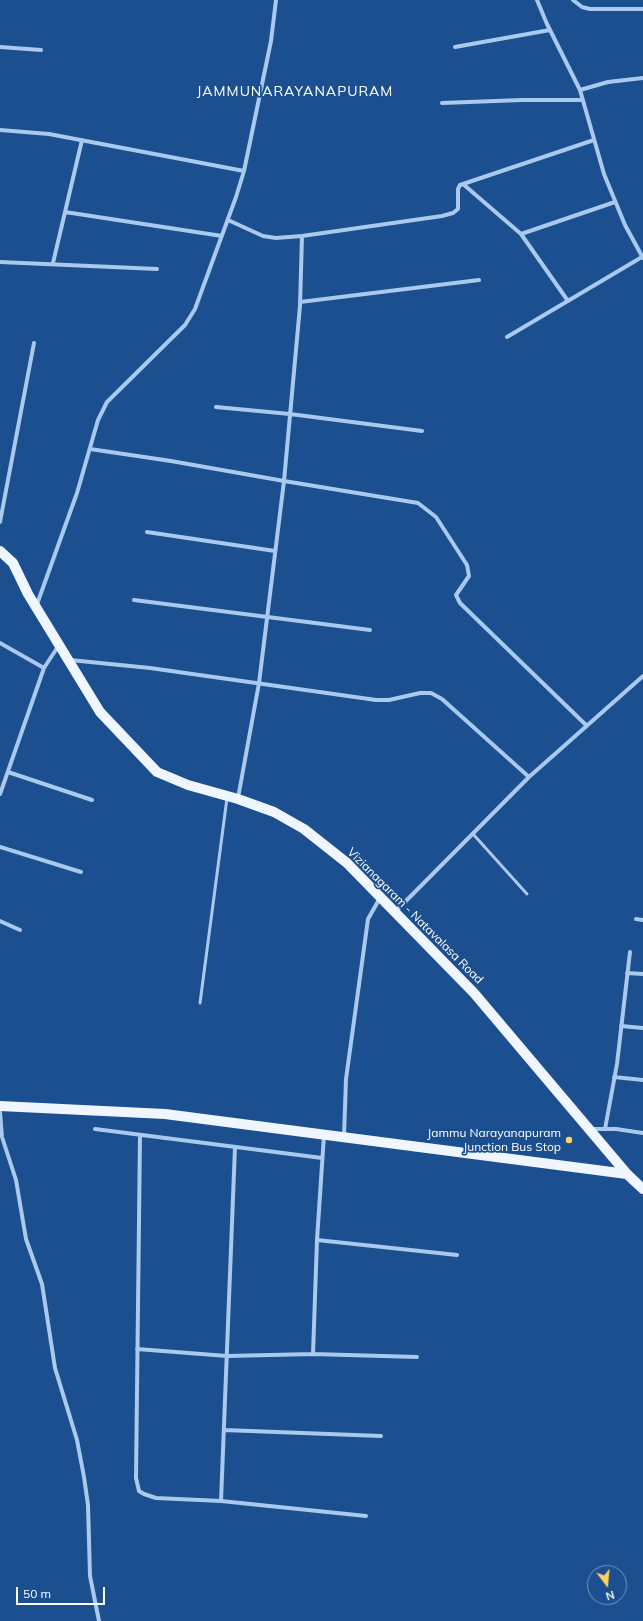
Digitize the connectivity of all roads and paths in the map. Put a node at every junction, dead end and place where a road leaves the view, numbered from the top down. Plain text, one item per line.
1 (276, 0) edge
2 (537, 0) edge
3 (573, 0) edge
4 (643, 9) edge
5 (550, 30) junction
6 (0, 47) edge
7 (455, 47) dead end
8 (42, 50) dead end
9 (643, 78) edge
10 (580, 90) junction
11 (583, 100) junction
12 (442, 102) dead end
13 (0, 130) edge
14 (82, 140) junction
15 (594, 140) junction
16 (244, 171) junction
17 (463, 184) junction
18 (615, 202) junction
19 (65, 212) junction
20 (228, 220) junction
21 (521, 234) junction
22 (222, 236) junction
23 (302, 236) junction
24 (637, 247) junction
25 (643, 247) edge
26 (643, 257) edge
27 (0, 262) edge
28 (53, 263) junction
29 (157, 269) dead end
30 (479, 280) dead end
31 (568, 301) junction
32 (300, 302) junction
33 (507, 337) dead end
34 (34, 343) dead end
35 (216, 407) dead end
36 (290, 414) junction
37 (422, 431) dead end
38 (90, 449) junction
39 (284, 481) junction
40 (0, 522) edge
41 (147, 532) dead end
42 (0, 551) edge
43 (275, 551) junction
44 (134, 600) dead end
45 (36, 607) junction
46 (267, 616) junction
47 (370, 630) dead end
48 (0, 643) edge
49 (59, 644) junction
50 (69, 660) junction
51 (44, 668) junction
52 (643, 676) edge
53 (258, 683) junction
54 (586, 725) junction
55 (8, 772) junction
56 (530, 777) junction
57 (0, 794) edge
58 (227, 796) junction
59 (238, 799) junction
60 (92, 800) dead end
61 (473, 834) junction
62 (0, 847) edge
63 (81, 872) dead end
64 (527, 894) dead end
65 (380, 898) junction
66 (395, 913) junction
67 (636, 919) dead end
68 (643, 920) edge
69 (0, 921) edge
70 (20, 930) dead end
71 (630, 952) dead end
72 (627, 973) junction
73 (643, 974) edge
74 (200, 1003) dead end
75 (621, 1026) junction
76 (643, 1028) edge
77 (614, 1077) junction
78 (643, 1080) edge
79 (0, 1106) edge
80 (0, 1112) edge
81 (95, 1129) dead end
82 (589, 1129) junction
83 (605, 1129) junction
84 (643, 1133) edge
85 (324, 1134) junction
86 (140, 1135) junction
87 (1, 1138) edge
88 (344, 1138) junction
89 (235, 1147) junction
90 (322, 1158) junction
91 (627, 1174) junction
92 (643, 1189) edge
93 (317, 1240) junction
94 (457, 1255) dead end
95 (137, 1349) junction
96 (313, 1354) junction
97 (227, 1356) junction
98 (417, 1357) dead end
99 (224, 1430) junction
100 (381, 1436) dead end
101 (222, 1501) junction
102 (366, 1516) dead end
103 (99, 1621) edge

1 - 16 street
2 - 5 street
3 - 4 street
5 - 7 street
5 - 10 street
6 - 8 street
9 - 10 street
10 - 11 street
11 - 12 street
11 - 15 street
13 - 14 street
14 - 16 street
14 - 19 street
15 - 17 street
15 - 18 street
16 - 20 street
17 - 21 street
17 - 23 street
18 - 21 street
18 - 24 street
19 - 22 street
19 - 28 street
20 - 22 street
20 - 23 street
21 - 31 street
22 - 38 street
23 - 32 street
24 - 25 street
24 - 26 street
26 - 31 street
27 - 28 street
28 - 29 street
30 - 32 street
31 - 33 street
32 - 36 street
34 - 40 street
35 - 36 street
36 - 37 street
36 - 39 street
38 - 39 street
38 - 45 street
39 - 43 street
39 - 54 street
41 - 43 street
42 - 45 main road, Vizianagaram - Natavalasa Road
43 - 46 street
44 - 46 street
45 - 49 main road, Vizianagaram - Natavalasa Road
46 - 47 street
46 - 53 street
48 - 51 street
49 - 50 main road, Vizianagaram - Natavalasa Road
49 - 51 street
50 - 53 street
50 - 58 main road, Vizianagaram - Natavalasa Road
51 - 55 street
52 - 54 street
53 - 56 street
53 - 59 street
54 - 56 street
55 - 57 street
55 - 60 street
56 - 61 street
58 - 59 main road, Vizianagaram - Natavalasa Road
58 - 74 lane
59 - 65 main road, Vizianagaram - Natavalasa Road
61 - 64 lane
61 - 66 street
62 - 63 street
65 - 66 main road, Vizianagaram - Natavalasa Road
65 - 88 street
66 - 82 main road, Vizianagaram - Natavalasa Road
67 - 68 street
69 - 70 street
71 - 72 street
72 - 73 street
72 - 75 street
75 - 76 street
75 - 77 street
77 - 78 street
77 - 83 street
79 - 85 main road
80 - 87 street
81 - 86 street
82 - 83 street
82 - 91 main road, Vizianagaram - Natavalasa Road
83 - 84 street
85 - 88 main road
85 - 90 street
86 - 89 street
86 - 95 street
87 - 103 street
88 - 91 main road
89 - 90 street
89 - 97 street
90 - 93 street
91 - 92 main road, Vizianagaram - Natavalasa Road
93 - 94 street
93 - 96 street
95 - 97 street
95 - 101 street
96 - 97 street
96 - 98 street
97 - 99 street
99 - 100 street
99 - 101 street
101 - 102 street

